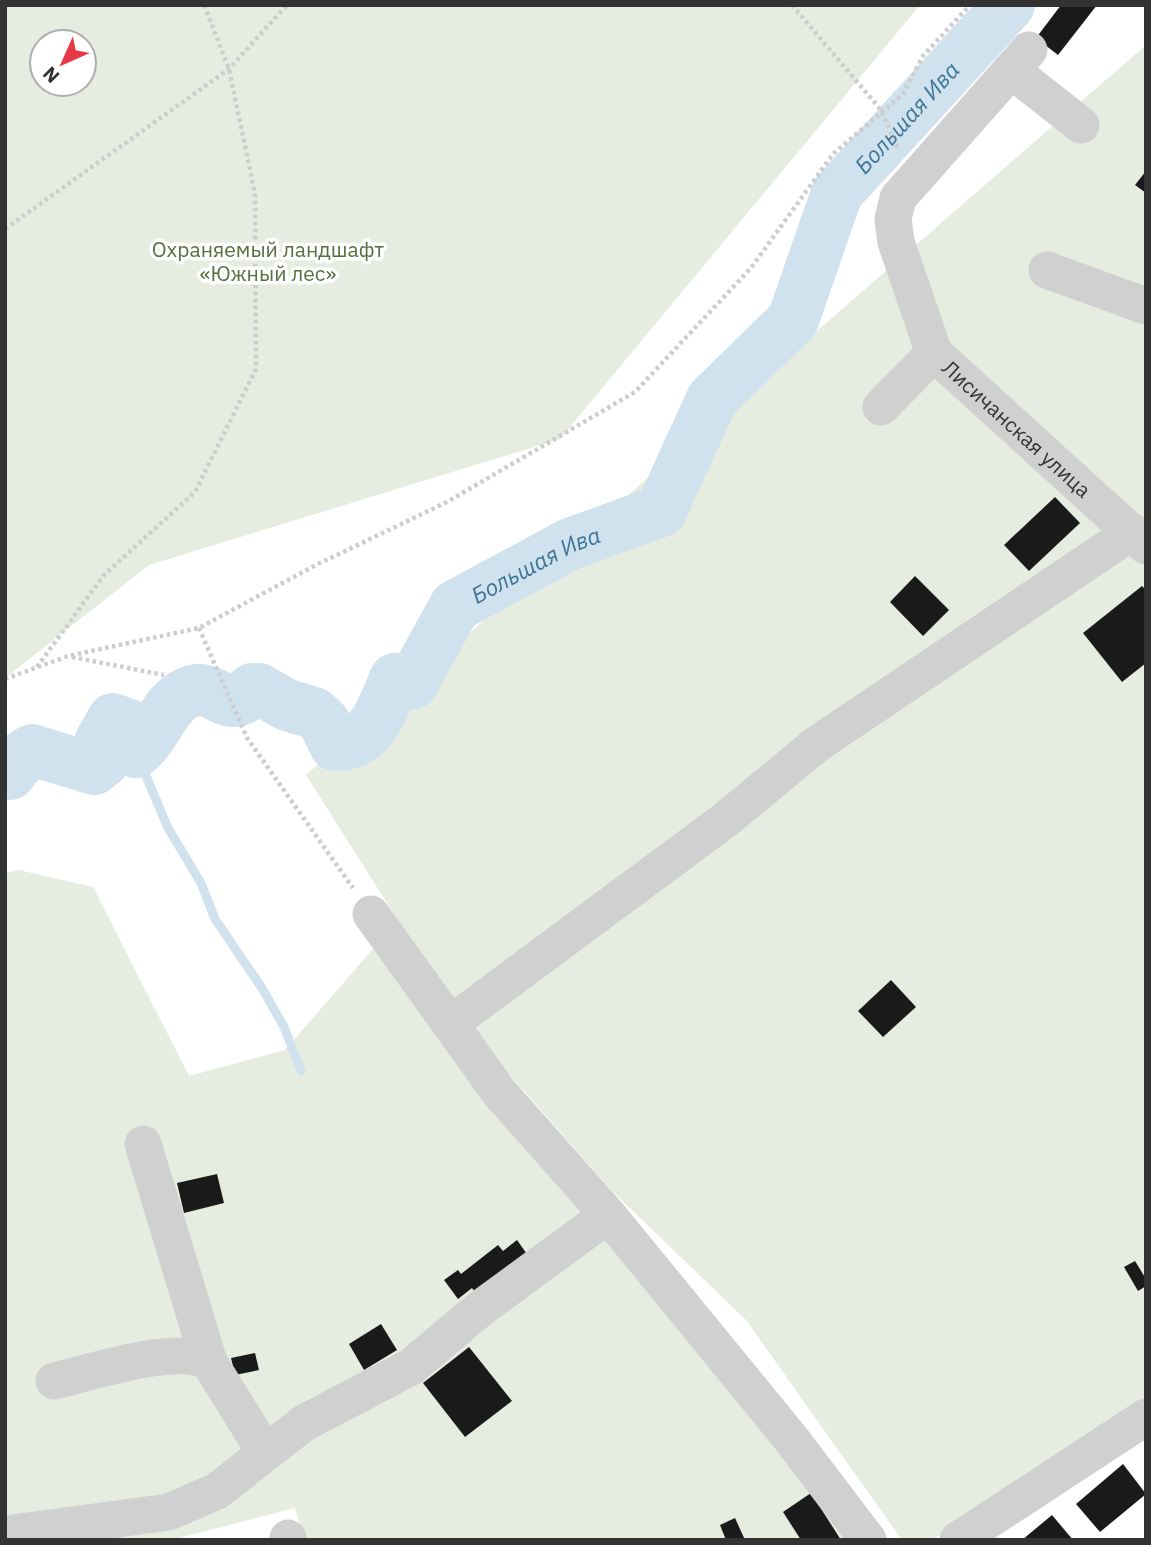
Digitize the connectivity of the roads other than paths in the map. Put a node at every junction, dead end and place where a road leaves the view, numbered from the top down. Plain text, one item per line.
1 (1081, 125) dead end
2 (1047, 270) dead end
3 (1146, 306) edge
4 (934, 354) junction
5 (881, 407) dead end
6 (1139, 539) edge
7 (371, 914) road end
8 (450, 1024) junction
9 (143, 1144) dead end
10 (608, 1215) junction
11 (209, 1362) junction
12 (54, 1381) dead end
13 (1146, 1417) edge
14 (265, 1452) junction
15 (5, 1534) edge
16 (868, 1540) edge
17 (958, 1540) edge

1 - 4 street, Лисичанская улица
2 - 3 street
4 - 5 street
4 - 6 street, Лисичанская улица
6 - 8 street
7 - 8 street
8 - 10 street
9 - 11 street
10 - 14 street
10 - 16 street
11 - 12 street
11 - 14 street
13 - 17 street
14 - 15 street

